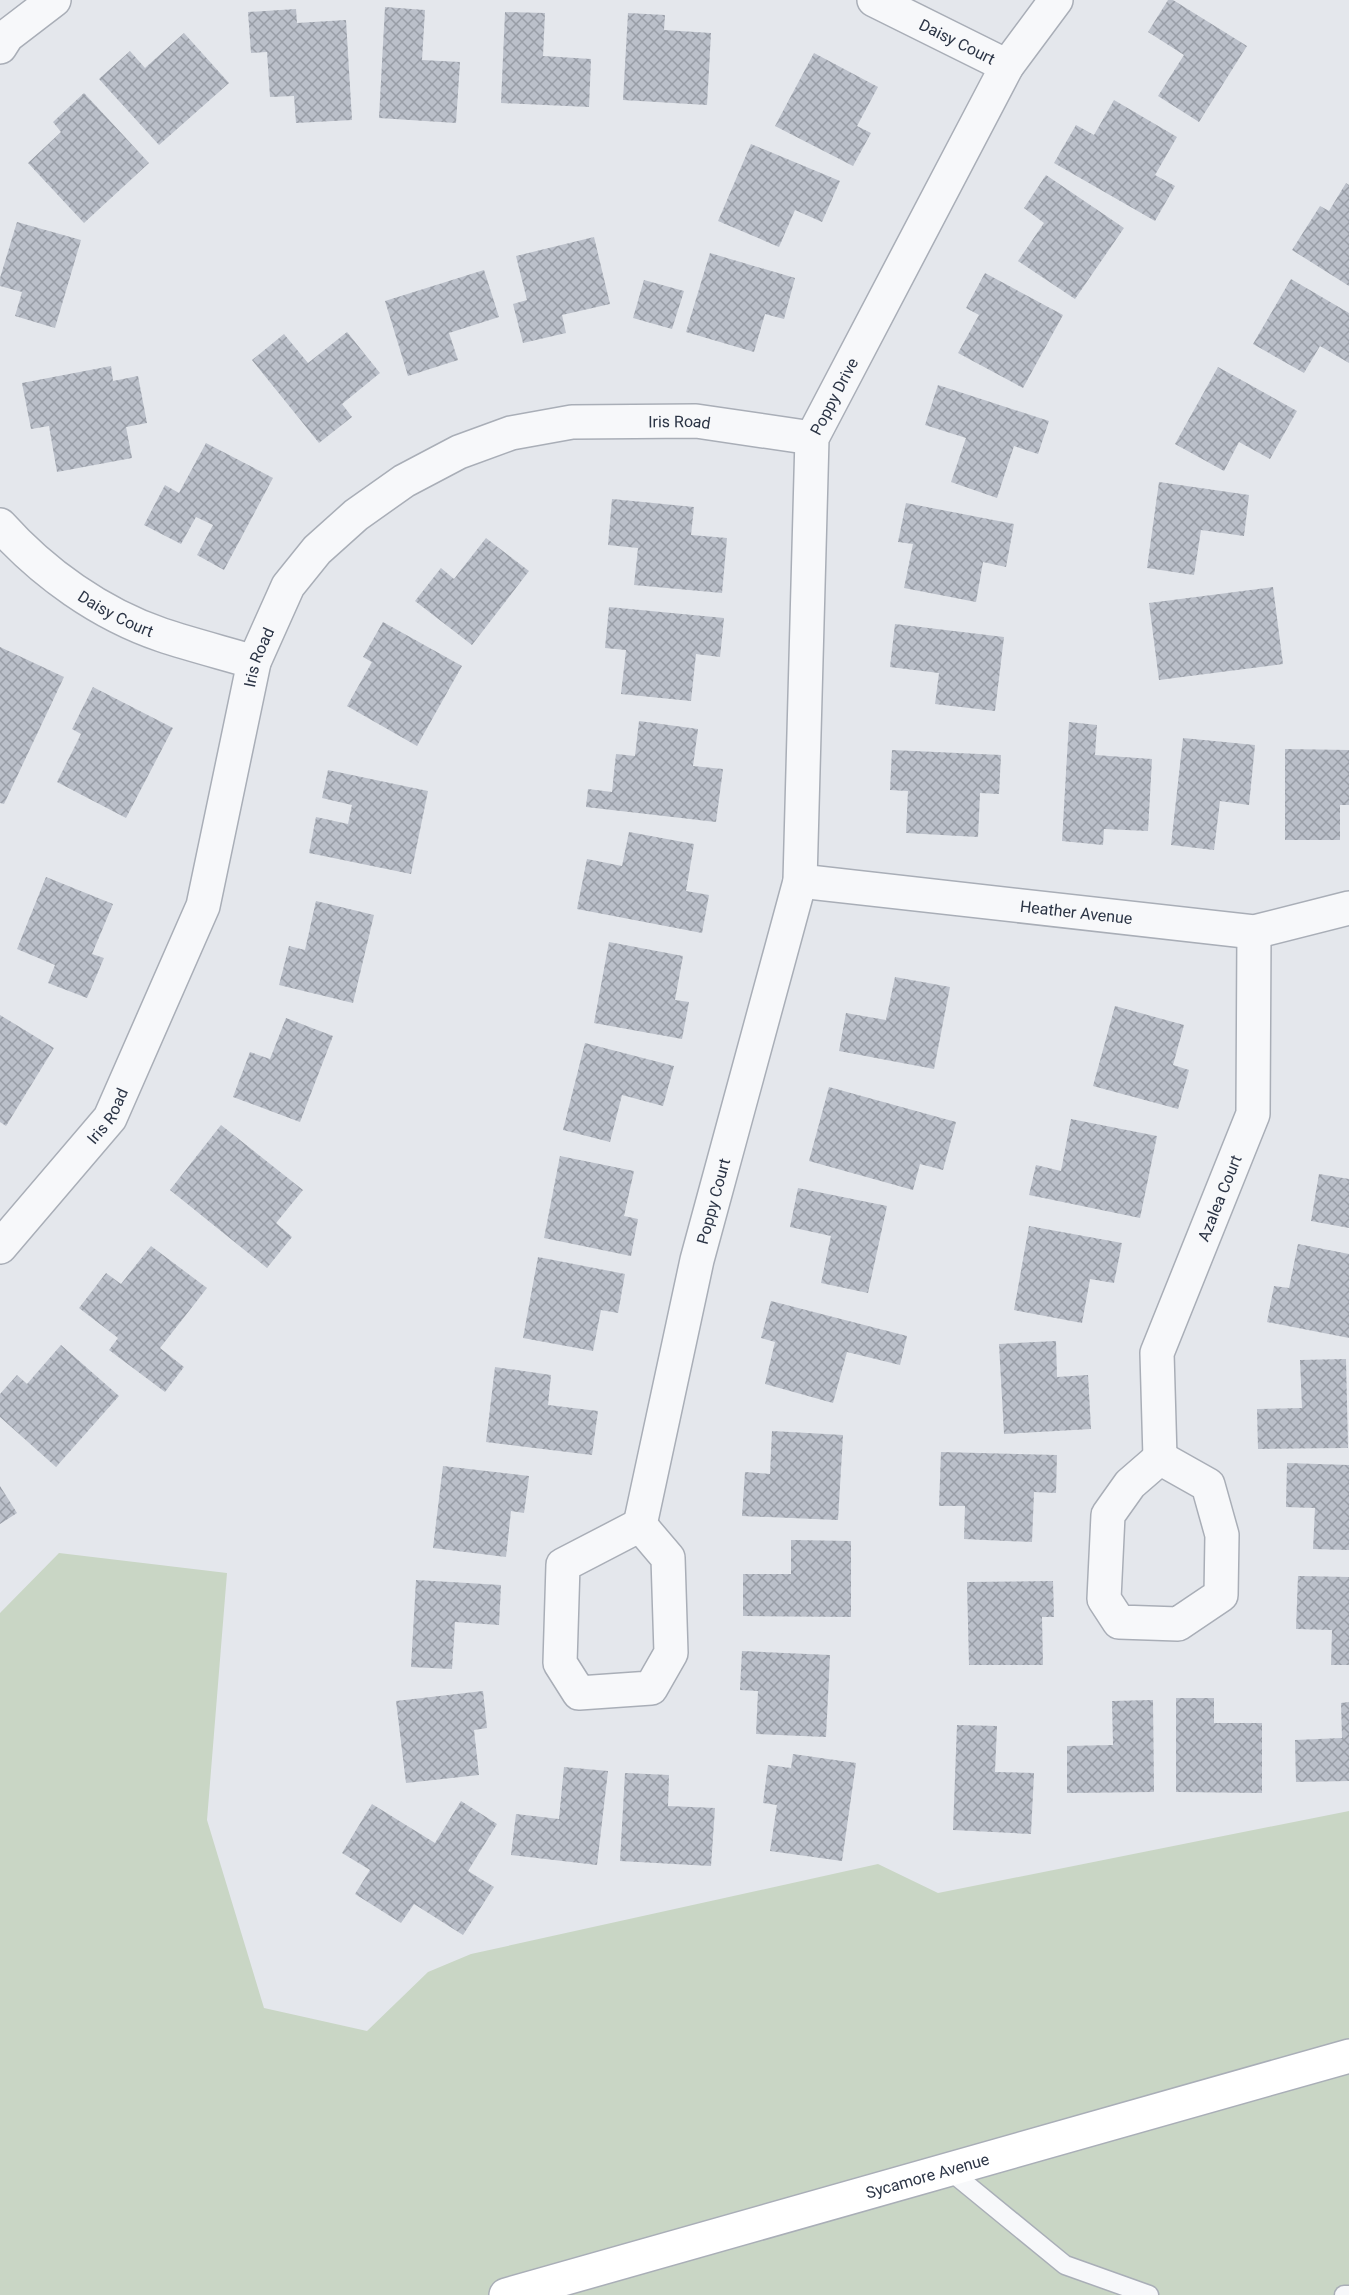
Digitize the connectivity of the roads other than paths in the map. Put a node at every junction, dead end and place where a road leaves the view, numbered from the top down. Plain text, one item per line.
1 (54, 0) edge
2 (874, 0) edge
3 (1056, 0) edge
4 (0, 47) edge
5 (1007, 66) junction
6 (812, 438) junction
7 (0, 525) edge
8 (254, 662) junction
9 (800, 881) junction
10 (1349, 908) edge
11 (1254, 932) junction
12 (0, 1247) edge
13 (1160, 1458) junction
14 (640, 1525) junction
15 (1349, 2056) edge
16 (949, 2170) junction
17 (506, 2295) edge
18 (1149, 2295) edge
19 (1344, 2295) edge
20 (1349, 2295) edge

1 - 4 street
2 - 5 street, Daisy Court
3 - 5 street, Poppy Drive
5 - 6 street, Poppy Drive
6 - 8 street, Iris Road
6 - 9 street, Poppy Drive
7 - 8 street, Daisy Court
8 - 12 street, Iris Road
9 - 11 street, Heather Avenue
9 - 14 street, Poppy Court
10 - 11 street, Heather Avenue
11 - 13 street, Azalea Court
13 - 13 street
14 - 14 street
15 - 16 main road, Sycamore Avenue
16 - 17 main road, Sycamore Avenue
16 - 18 lane
19 - 20 lane

